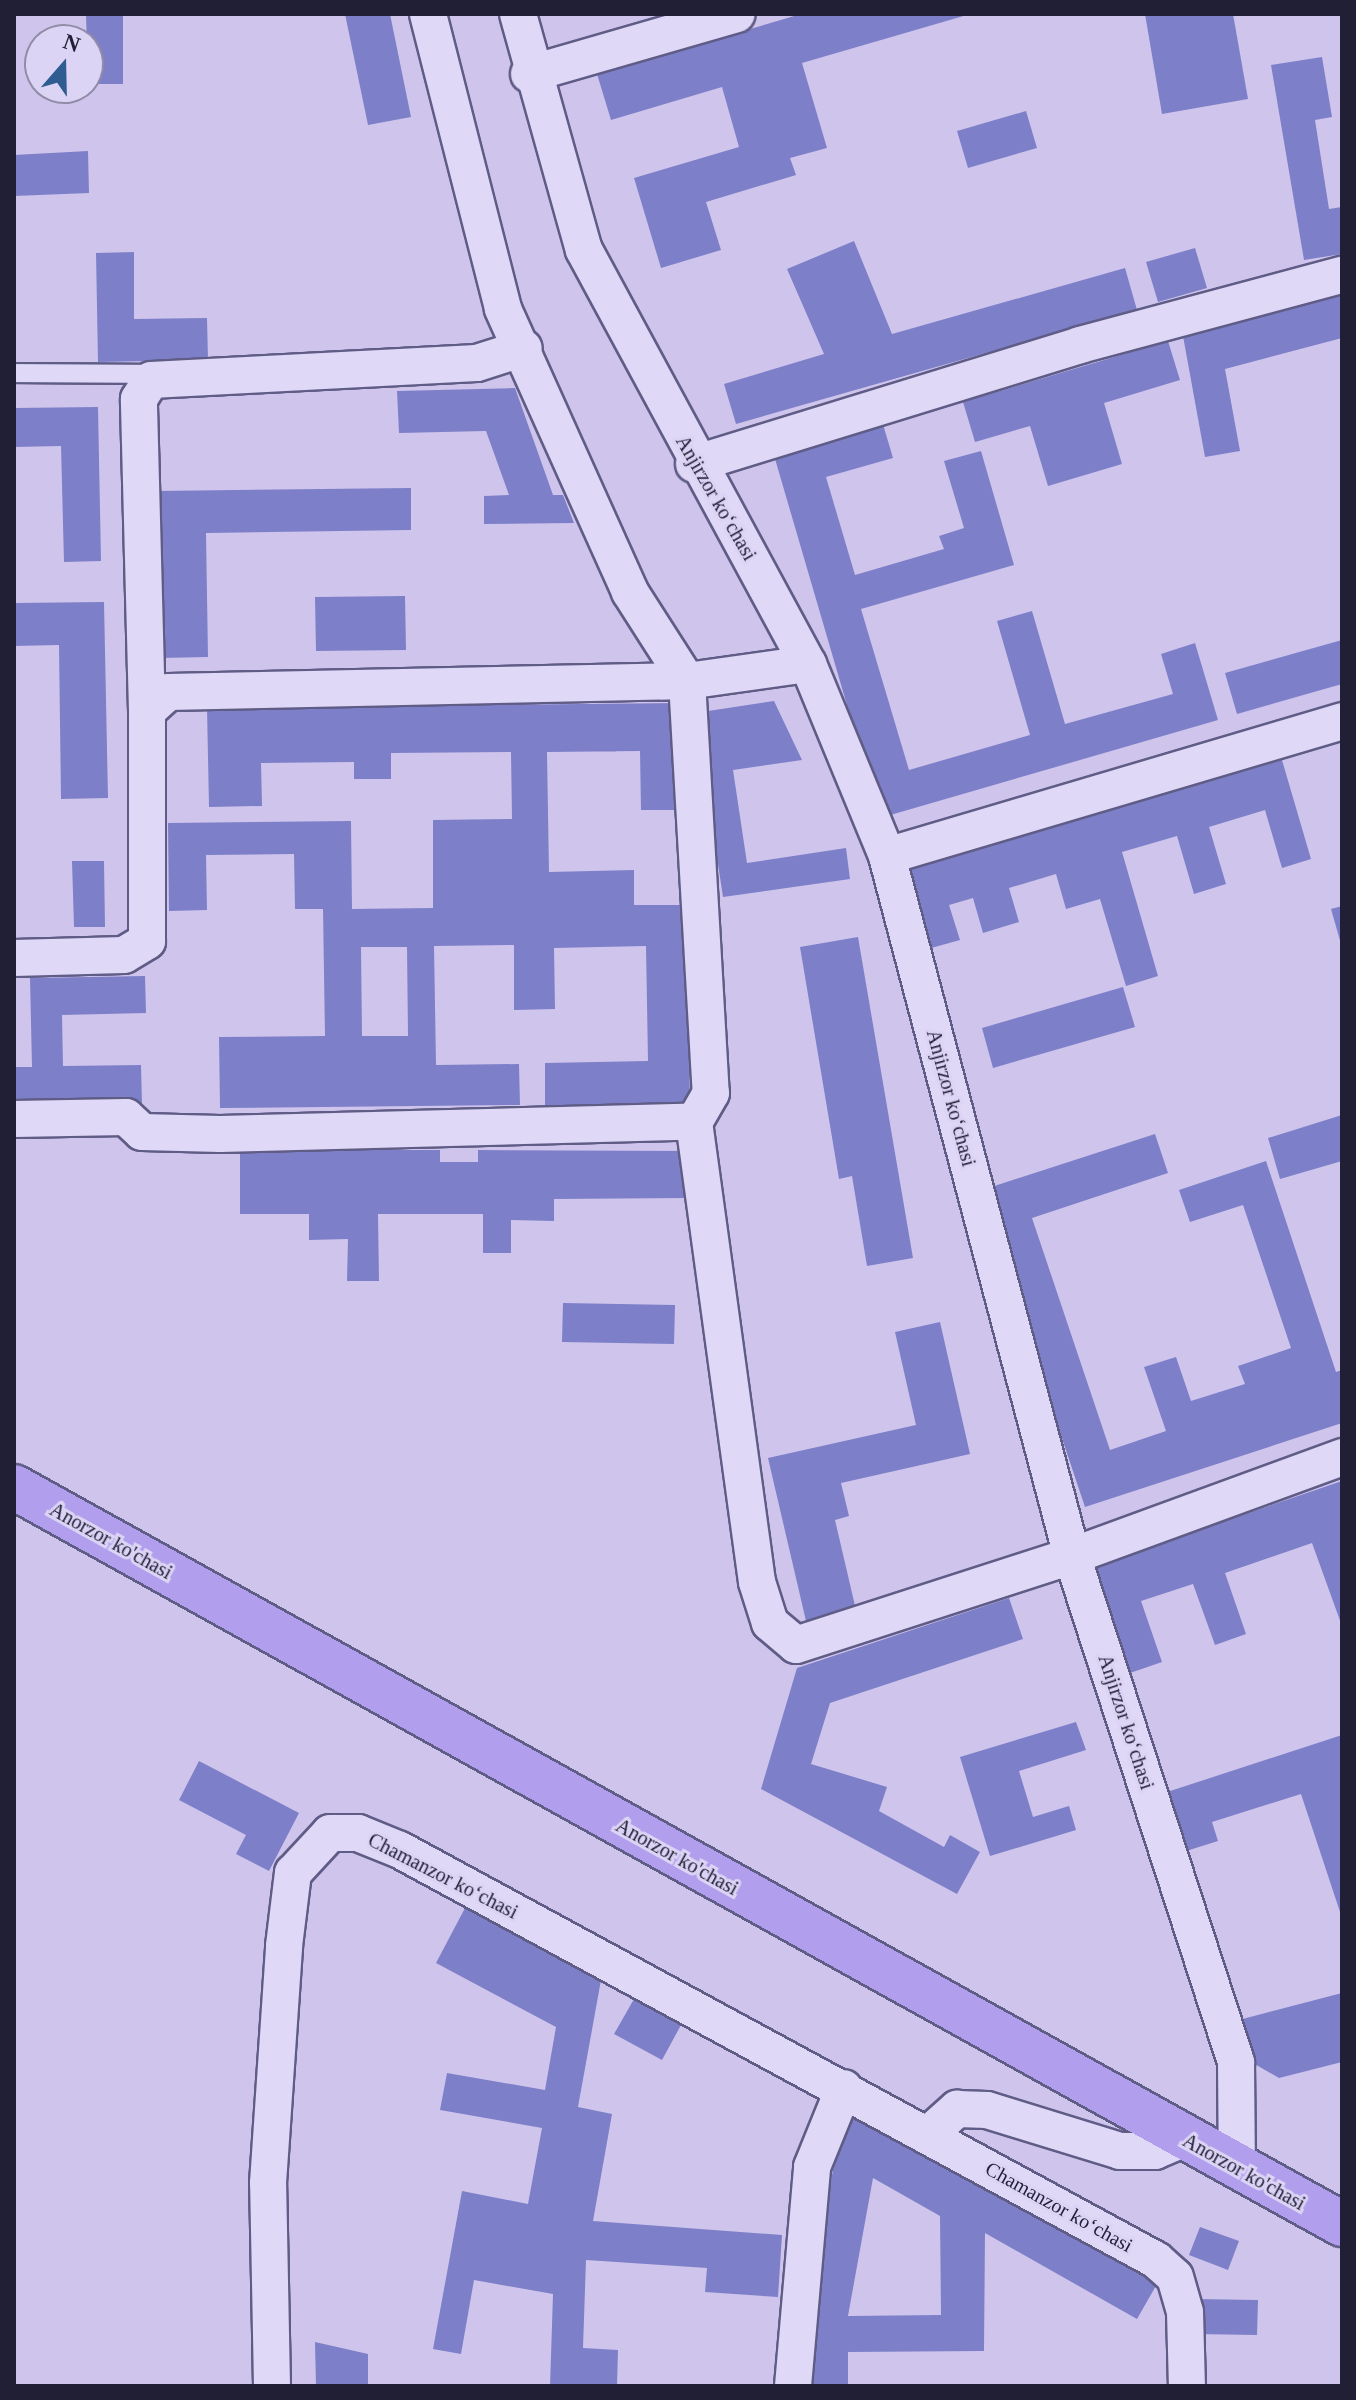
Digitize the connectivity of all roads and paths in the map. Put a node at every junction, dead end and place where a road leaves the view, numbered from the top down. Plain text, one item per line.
1 (428, 14) edge
2 (518, 14) edge
3 (737, 14) edge
4 (529, 74) junction
5 (1342, 275) edge
6 (524, 348) junction
7 (14, 373) edge
8 (165, 374) junction
9 (694, 464) junction
10 (808, 664) junction
11 (687, 681) junction
12 (147, 711) junction
13 (1342, 721) edge
14 (887, 856) junction
15 (14, 958) edge
16 (14, 1119) edge
17 (694, 1122) junction
18 (1342, 1457) edge
19 (14, 1487) edge
20 (1072, 1556) junction
21 (844, 2088) junction
22 (929, 2134) junction
23 (1183, 2139) junction
24 (1237, 2169) junction
25 (1342, 2224) edge
26 (272, 2386) edge
27 (793, 2386) edge
28 (1187, 2386) edge

1 - 6 street
2 - 4 street, Anjirzor koʻchasi
3 - 4 street
4 - 9 street, Anjirzor koʻchasi
5 - 9 street
6 - 8 street
6 - 11 street
7 - 8 lane
8 - 12 street
9 - 10 street, Anjirzor koʻchasi
10 - 11 street
10 - 14 street, Anjirzor koʻchasi
11 - 12 street
11 - 17 street
12 - 15 street
13 - 14 street
14 - 20 street, Anjirzor koʻchasi
16 - 17 street
17 - 20 street
18 - 20 street
19 - 23 main road, Anorzor ko'chasi
20 - 24 street, Anjirzor koʻchasi
21 - 22 street, Chamanzor koʻchasi
21 - 26 street, Chamanzor koʻchasi
21 - 27 street
22 - 23 street
22 - 28 street, Chamanzor koʻchasi
23 - 24 main road, Anorzor ko'chasi
24 - 25 main road, Anorzor ko'chasi

